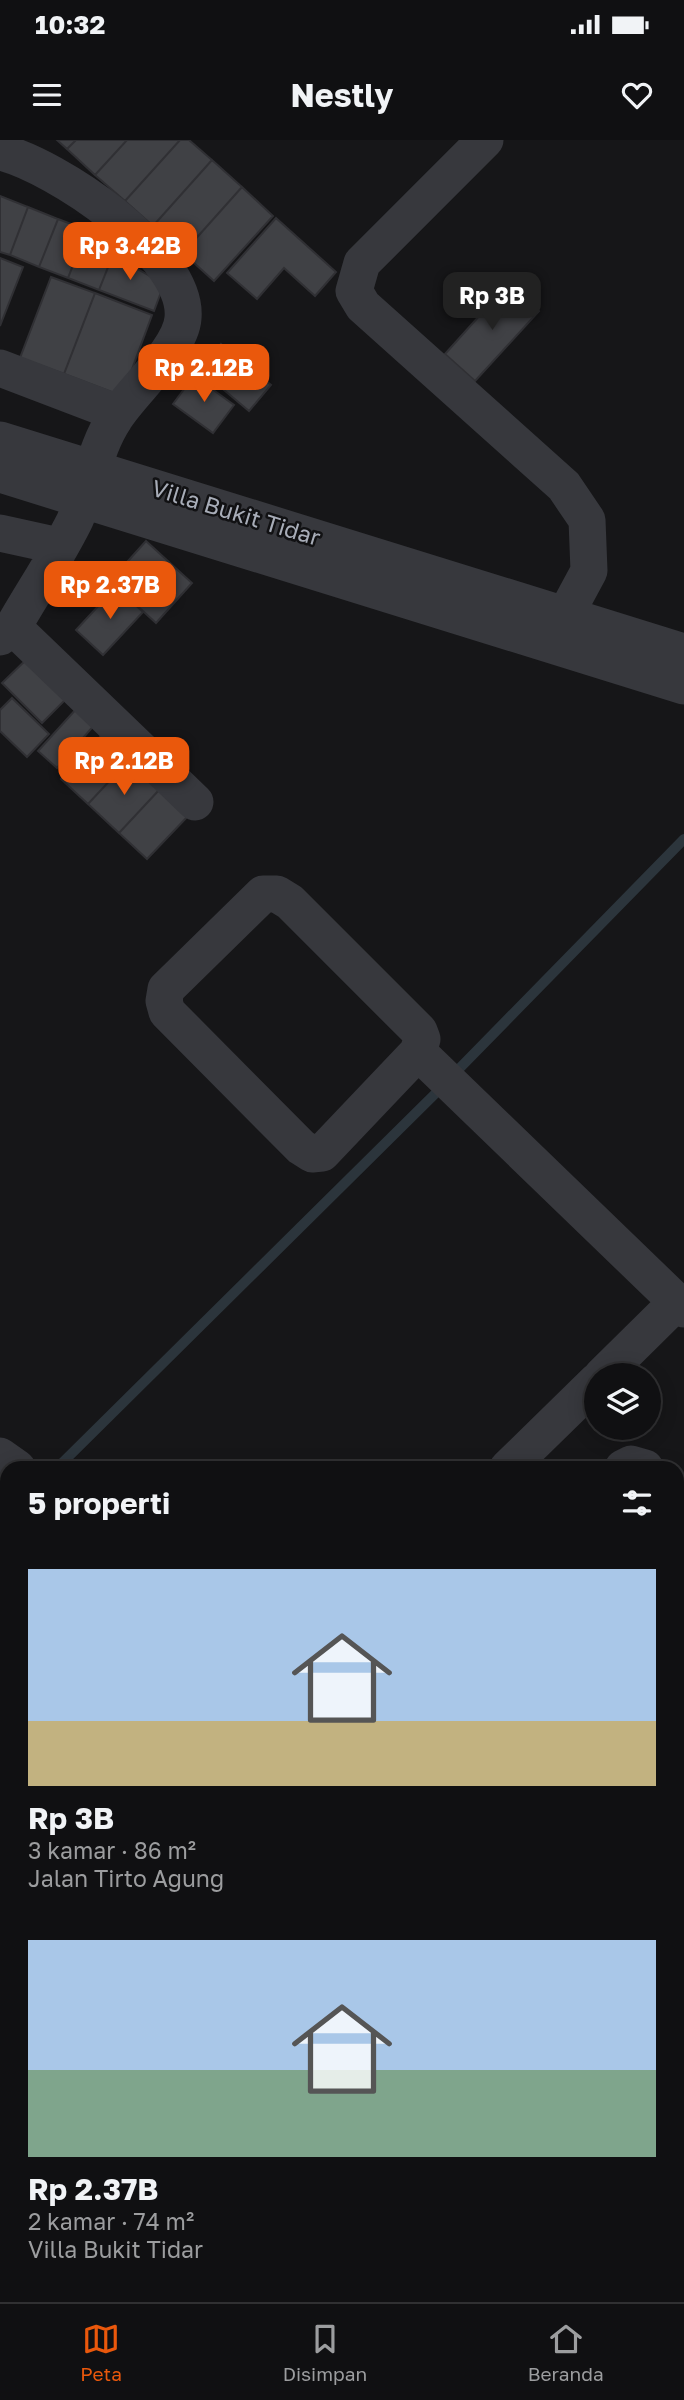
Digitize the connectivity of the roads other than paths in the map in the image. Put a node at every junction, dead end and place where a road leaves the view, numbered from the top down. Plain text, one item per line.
1 (485, 140) edge
2 (0, 152) edge
3 (0, 368) edge
4 (118, 413) junction
5 (0, 440) edge
6 (0, 474) edge
7 (88, 484) junction
8 (0, 533) edge
9 (59, 546) junction
10 (557, 630) junction
11 (6, 632) edge
12 (684, 652) edge
13 (684, 686) edge
14 (195, 802) dead end
15 (437, 1071) junction
16 (681, 1306) edge
17 (617, 1363) edge
18 (584, 1394) edge
19 (515, 1461) edge

1 - 10 street
2 - 4 street
3 - 4 street
4 - 7 street
5 - 7 street, Villa Bukit Tidar
6 - 7 street, Villa Bukit Tidar
7 - 9 street
7 - 10 street, Villa Bukit Tidar
8 - 9 street
9 - 11 street
10 - 12 street
10 - 13 street
11 - 14 street
15 - 15 street
15 - 16 street
16 - 17 street
18 - 19 street

